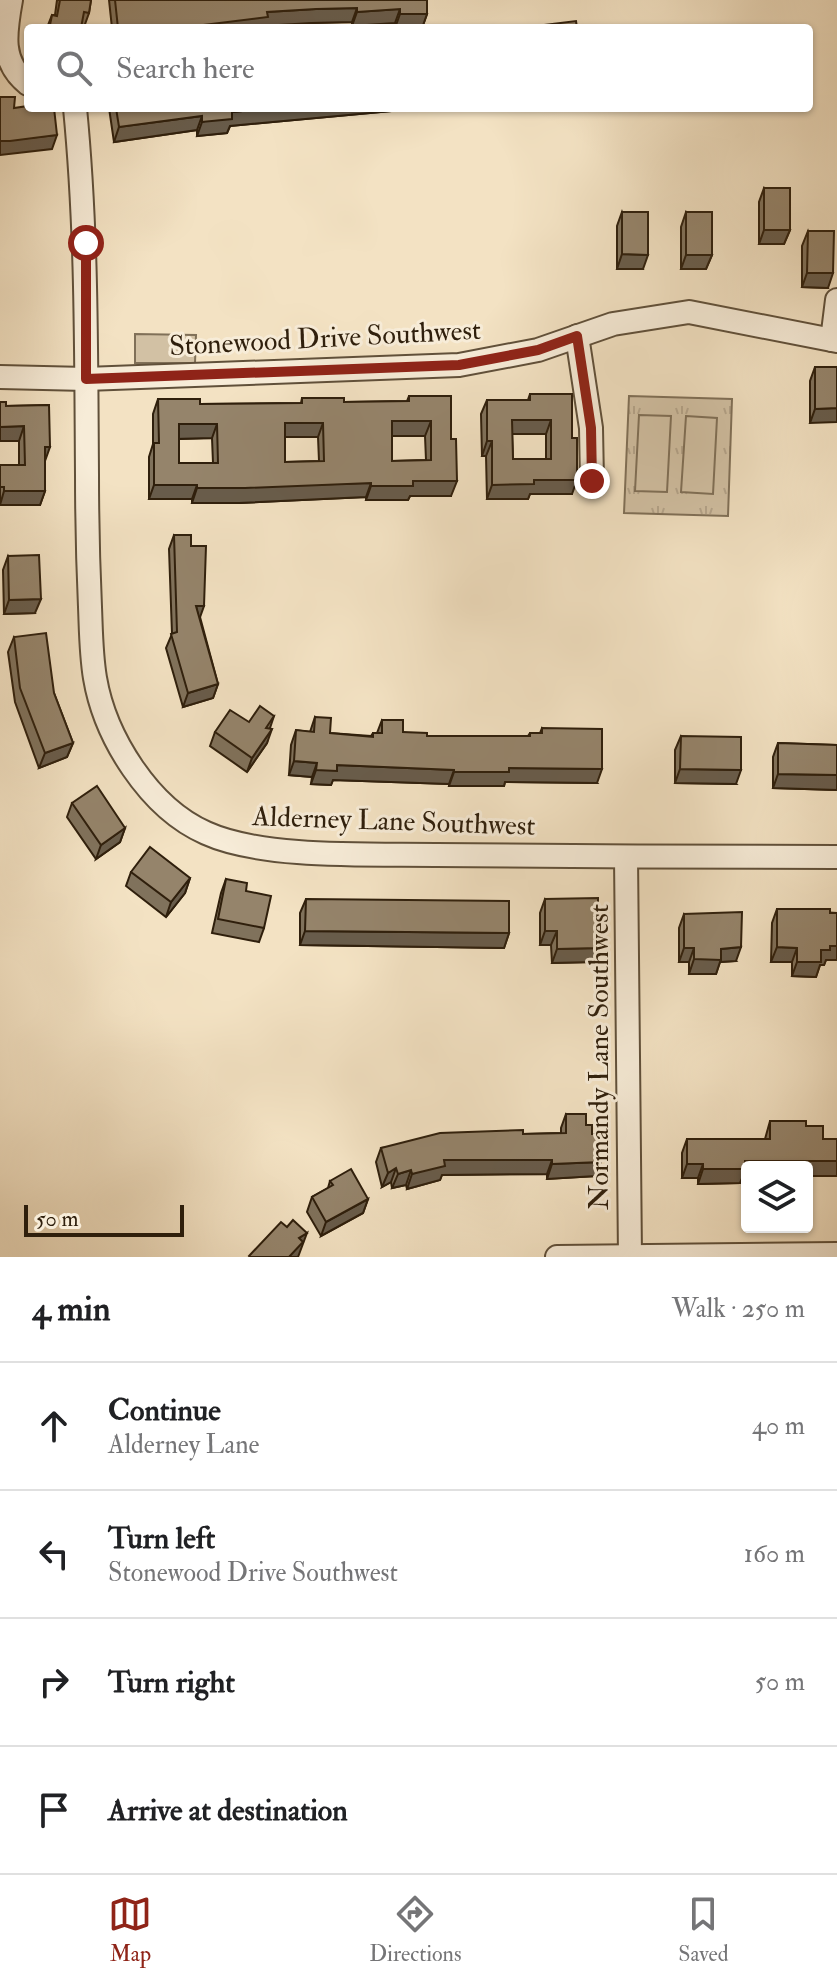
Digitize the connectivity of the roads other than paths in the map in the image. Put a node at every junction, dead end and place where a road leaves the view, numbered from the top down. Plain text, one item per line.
1 (11, 0) edge
2 (24, 81) edge
3 (75, 112) edge
4 (837, 300) edge
5 (577, 336) junction
6 (835, 340) edge
7 (0, 377) edge
8 (86, 379) junction
9 (592, 481) dead end
10 (626, 857) junction
11 (837, 857) edge
12 (837, 1254) edge
13 (630, 1256) edge
14 (557, 1257) edge

1 - 2 street
3 - 8 street, Alderney Lane Southwest
4 - 6 street
5 - 6 street, Stonewood Drive Southwest
5 - 8 street, Stonewood Drive Southwest
5 - 9 street
7 - 8 street, Stonewood Drive Southwest
8 - 10 street, Alderney Lane Southwest
10 - 11 street, Alderney Lane Southwest
10 - 13 street, Normandy Lane Southwest
12 - 13 street
13 - 14 street

